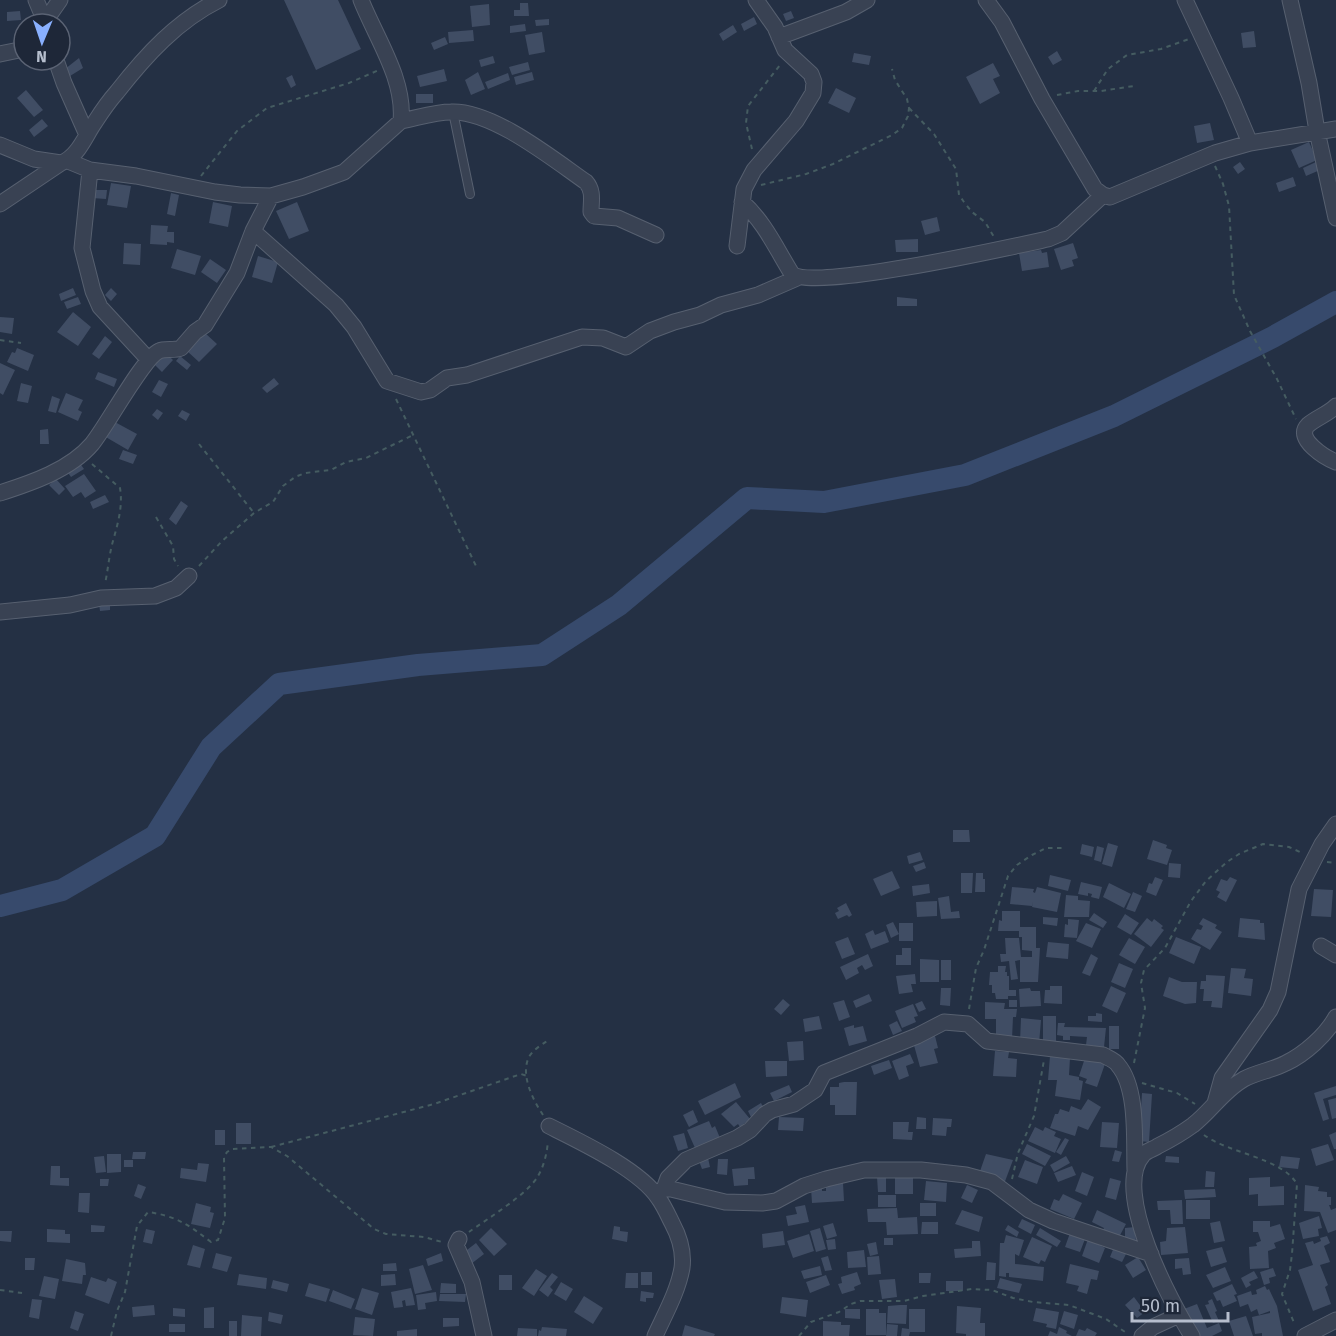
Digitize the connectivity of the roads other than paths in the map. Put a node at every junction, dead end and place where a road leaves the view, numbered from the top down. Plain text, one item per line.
1 (219, 0) edge
2 (361, 0) edge
3 (756, 0) edge
4 (867, 0) edge
5 (986, 0) edge
6 (1185, 0) edge
7 (1290, 0) edge
8 (779, 37) junction
9 (60, 72) edge
10 (453, 112) junction
11 (401, 121) junction
12 (1336, 129) edge
13 (1317, 131) junction
14 (87, 135) junction
15 (1250, 143) junction
16 (0, 145) edge
17 (64, 162) junction
18 (90, 170) junction
19 (470, 194) dead end
20 (1103, 195) junction
21 (271, 196) junction
22 (743, 196) junction
23 (0, 204) edge
24 (1336, 218) edge
25 (253, 231) junction
26 (656, 235) dead end
27 (737, 246) dead end
28 (797, 278) junction
29 (148, 360) junction
30 (1336, 406) edge
31 (1336, 462) edge
32 (0, 493) edge
33 (187, 578) road end
34 (0, 612) edge
35 (1336, 824) edge
36 (1321, 945) dead end
37 (1336, 955) edge
38 (1336, 1017) edge
39 (1210, 1109) junction
40 (549, 1126) road end
41 (1135, 1170) junction
42 (659, 1191) junction
43 (458, 1242) road end
44 (1151, 1254) junction
45 (1179, 1315) junction
46 (1336, 1320) edge
47 (1300, 1331) edge
48 (484, 1336) edge
49 (655, 1336) edge
50 (1142, 1336) edge
51 (1192, 1336) edge

1 - 14 street
2 - 11 street
3 - 8 street
4 - 8 street
5 - 20 street
6 - 15 street
7 - 13 street
8 - 22 street
9 - 14 street
10 - 11 street
10 - 19 lane
10 - 26 street
11 - 21 street
12 - 13 street
13 - 15 street
13 - 24 street
14 - 17 street
15 - 20 street
16 - 17 street
17 - 18 street
17 - 23 street
18 - 21 street
18 - 29 street
20 - 28 street
21 - 25 street
22 - 27 street
22 - 28 street
25 - 28 street
25 - 29 street
29 - 32 street
30 - 31 street
33 - 34 street
35 - 39 street
36 - 37 street
38 - 39 street
39 - 41 street
40 - 42 street
41 - 42 street
41 - 44 street
42 - 44 street
42 - 49 street
43 - 48 street
44 - 45 street
45 - 50 street
45 - 51 street
46 - 47 street

